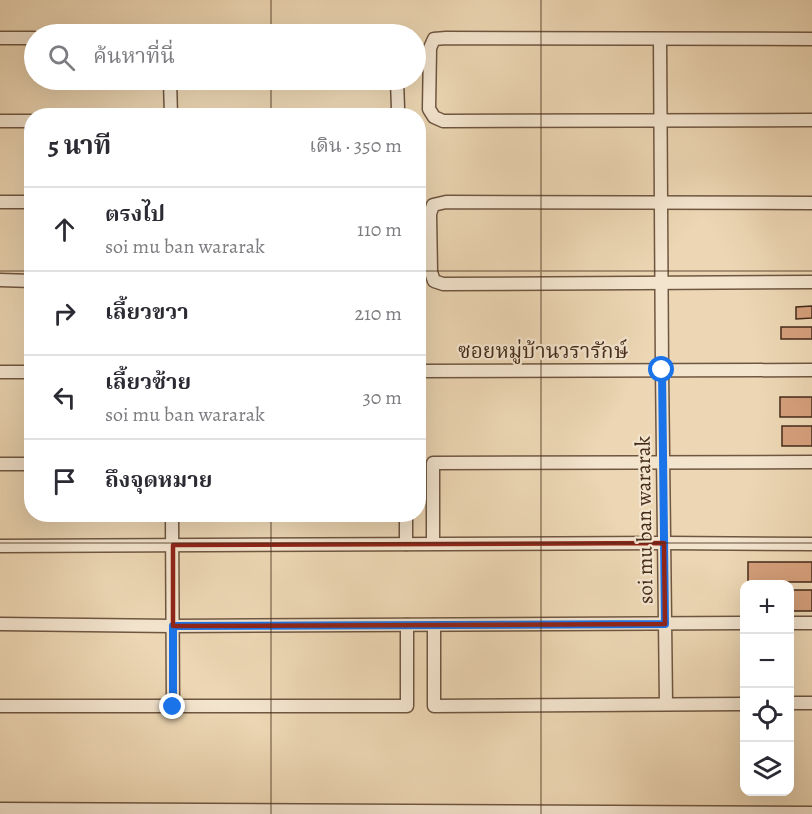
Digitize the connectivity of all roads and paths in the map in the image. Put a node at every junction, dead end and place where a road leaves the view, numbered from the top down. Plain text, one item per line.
1 (0, 38) edge
2 (24, 38) edge
3 (660, 39) junction
4 (812, 39) edge
5 (170, 90) edge
6 (397, 90) edge
7 (171, 108) edge
8 (398, 108) edge
9 (660, 119) junction
10 (812, 120) edge
11 (0, 121) edge
12 (24, 121) edge
13 (0, 202) edge
14 (24, 202) edge
15 (812, 203) edge
16 (661, 204) junction
17 (0, 280) edge
18 (24, 281) edge
19 (661, 282) junction
20 (812, 282) edge
21 (662, 370) junction
22 (812, 370) edge
23 (426, 371) edge
24 (0, 372) edge
25 (24, 372) edge
26 (663, 462) junction
27 (812, 462) edge
28 (0, 464) edge
29 (24, 464) edge
30 (172, 522) edge
31 (406, 522) edge
32 (433, 543) junction
33 (664, 543) junction
34 (406, 544) junction
35 (812, 544) edge
36 (173, 545) junction
37 (0, 546) edge
38 (740, 623) edge
39 (794, 623) edge
40 (812, 623) edge
41 (0, 624) edge
42 (665, 624) junction
43 (406, 625) junction
44 (434, 625) junction
45 (173, 626) junction
46 (794, 703) edge
47 (812, 703) edge
48 (666, 704) junction
49 (740, 704) edge
50 (0, 706) edge
51 (173, 707) junction
52 (0, 809) edge
53 (812, 813) edge
54 (771, 814) edge

1 - 2 street
3 - 4 street
3 - 9 street, soi mu ban wararak
3 - 9 street
5 - 7 street
6 - 8 street
9 - 10 street
9 - 16 street, soi mu ban wararak
11 - 12 street
13 - 14 street
15 - 16 street
16 - 19 street, soi mu ban wararak
16 - 19 street
17 - 18 street
19 - 20 street
19 - 21 street, soi mu ban wararak
21 - 22 street, ซอยหมู่บ้านวรารักษ์
21 - 23 street, ซอยหมู่บ้านวรารักษ์
21 - 26 street, soi mu ban wararak
24 - 25 street
26 - 27 street
26 - 32 street
26 - 33 street, soi mu ban wararak
28 - 29 street
30 - 36 street
31 - 34 street
32 - 33 street
32 - 34 street
33 - 35 street
33 - 42 street, soi mu ban wararak
34 - 36 street
36 - 37 street
36 - 45 street
38 - 42 street
39 - 40 street
41 - 45 street
42 - 44 street
42 - 48 street, soi mu ban wararak
43 - 44 street
43 - 45 street
43 - 51 street
44 - 48 street
45 - 51 street
46 - 47 street
48 - 49 street
50 - 51 street
52 - 54 street
53 - 54 street

